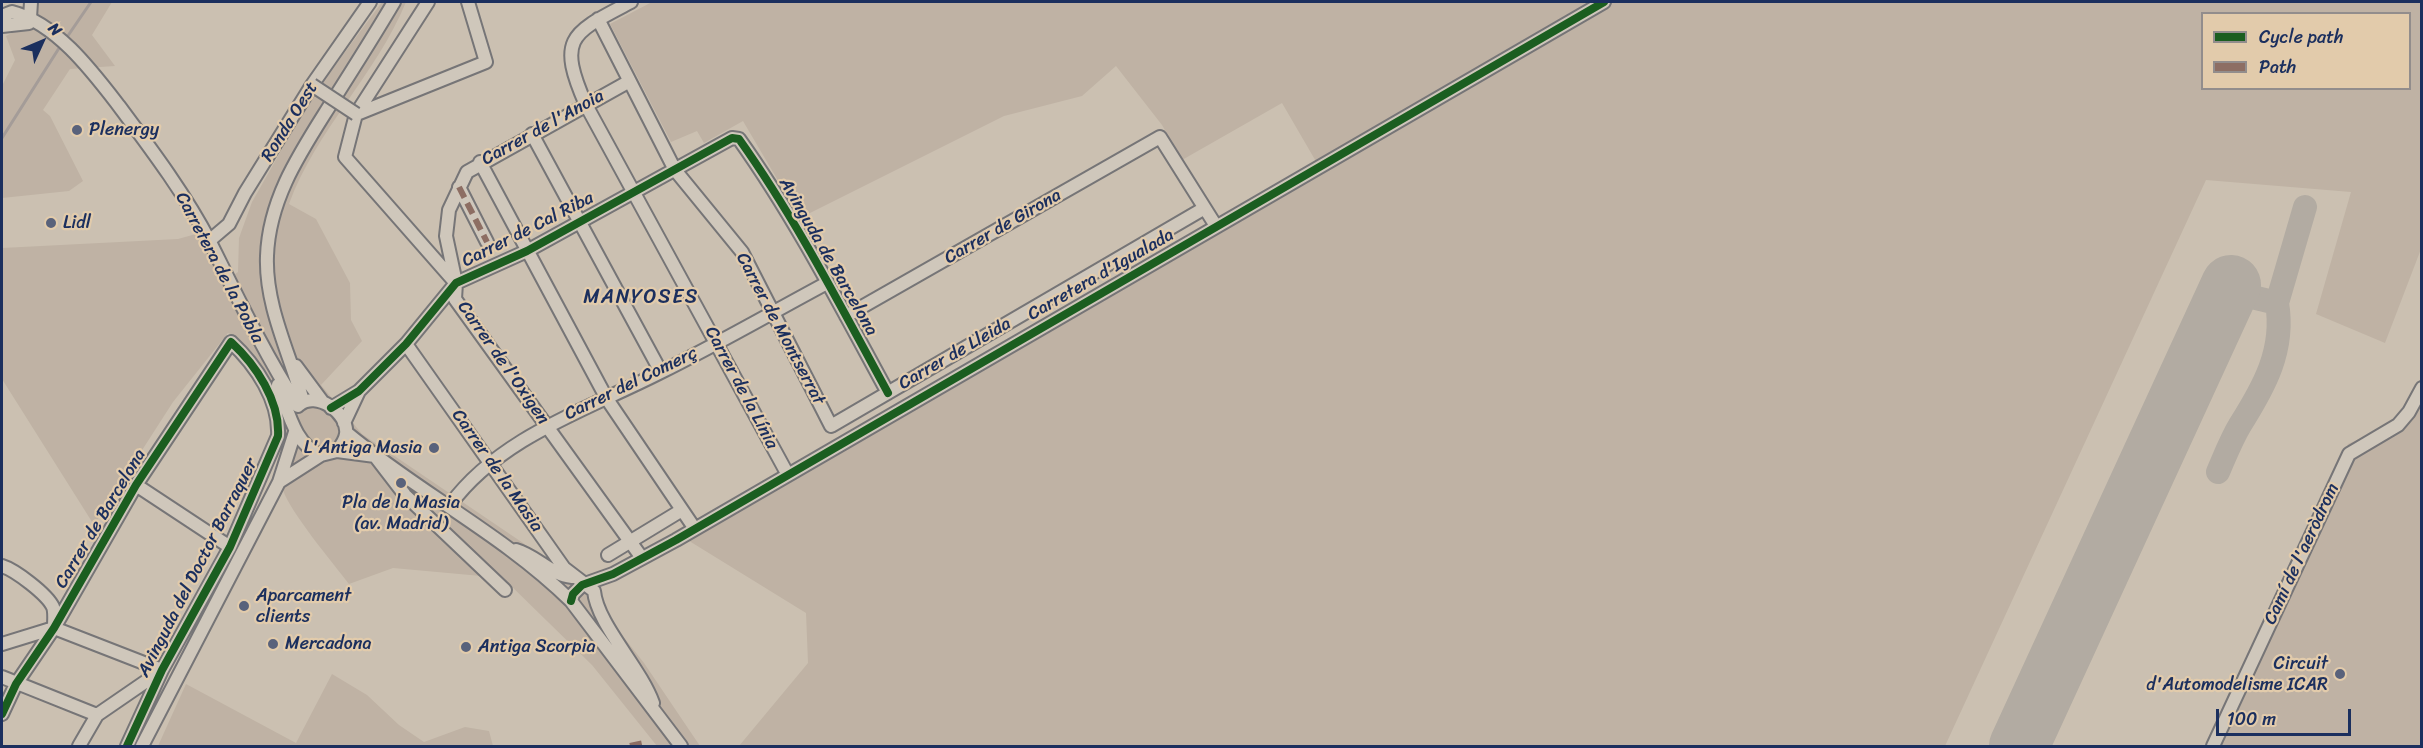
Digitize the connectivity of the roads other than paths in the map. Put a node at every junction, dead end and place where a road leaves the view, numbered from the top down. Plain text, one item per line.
1 (22, 2) edge
2 (31, 2) edge
3 (370, 2) edge
4 (394, 2) edge
5 (428, 2) edge
6 (468, 2) edge
7 (632, 2) edge
8 (1604, 2) edge
9 (7, 10) edge
10 (598, 19) junction
11 (33, 22) junction
12 (2, 26) edge
13 (628, 82) junction
14 (312, 85) junction
15 (586, 105) junction
16 (360, 110) junction
17 (532, 134) junction
18 (739, 139) joint
19 (480, 162) junction
20 (675, 170) junction
21 (459, 187) junction
22 (634, 191) junction
23 (1203, 209) junction
24 (582, 222) junction
25 (1216, 226) junction
26 (209, 241) junction
27 (487, 242) dead end
28 (527, 251) junction
29 (456, 283) junction
30 (827, 283) junction
31 (773, 312) junction
32 (846, 316) junction
33 (231, 342) joint
34 (716, 343) junction
35 (406, 344) junction
36 (268, 359) junction
37 (292, 360) junction
38 (661, 372) junction
39 (2421, 388) edge
40 (359, 391) junction
41 (888, 393) junction
42 (607, 399) junction
43 (301, 404) junction
44 (327, 404) junction
45 (546, 425) junction
46 (831, 426) joint
47 (295, 428) junction
48 (345, 428) junction
49 (337, 451) junction
50 (321, 455) junction
51 (375, 456) junction
52 (493, 463) junction
53 (788, 475) junction
54 (279, 482) junction
55 (136, 485) junction
56 (256, 490) junction
57 (269, 499) junction
58 (450, 505) junction
59 (682, 510) junction
60 (695, 529) junction
61 (629, 540) junction
62 (230, 547) junction
63 (507, 547) junction
64 (608, 555) dead end
65 (642, 558) junction
66 (2, 566) edge
67 (586, 583) junction
68 (505, 590) dead end
69 (571, 601) junction
70 (54, 628) junction
71 (2, 644) edge
72 (190, 652) junction
73 (164, 667) junction
74 (2, 678) edge
75 (16, 684) junction
76 (2, 714) edge
77 (97, 715) junction
78 (658, 715) junction
79 (79, 747) edge
80 (127, 747) edge
81 (142, 747) edge
82 (681, 747) edge
83 (2213, 747) edge

1 - 9 street
2 - 11 street
3 - 14 street, Ronda Oest
4 - 37 street
5 - 16 street
6 - 16 street
7 - 10 street, Carrer de la Línia
8 - 25 street, Carretera d'Igualada
9 - 11 street, Carretera de la Pobla
10 - 13 street, Carrer de Montserrat
10 - 15 street, Carrer de la Línia
11 - 12 street
11 - 26 street, Carretera de la Pobla
13 - 15 street, Carrer de l'Anoia
13 - 20 street, Carrer de Montserrat
14 - 16 street, bridge
14 - 26 street, Ronda Oest
15 - 17 street, Carrer de l'Anoia
15 - 22 street, Carrer de la Línia
16 - 29 street
17 - 19 street, Carrer de l'Anoia
17 - 24 street
18 - 20 street, Carrer de Cal Riba
18 - 30 street, Avinguda de Barcelona
19 - 21 street, Carrer de l'Anoia
19 - 28 street
20 - 22 street, Carrer de Cal Riba
20 - 31 street, Carrer de Montserrat
21 - 27 street
21 - 29 street, Carrer de l'Anoia
22 - 24 street, Carrer de Cal Riba
22 - 34 street, Carrer de la Línia
23 - 25 street
23 - 32 street, Carrer de Girona
23 - 41 street, Carrer de Lleida
24 - 28 street, Carrer de Cal Riba
24 - 38 street
25 - 53 street, Carretera d'Igualada
26 - 36 street, Carretera de la Pobla
28 - 29 street, Carrer de Cal Riba
28 - 42 street
29 - 35 street, Carrer de Cal Riba
29 - 45 street, Carrer de l'Oxigen
30 - 31 street, Carrer del Comerç
30 - 32 street, Avinguda de Barcelona
31 - 34 street, Carrer del Comerç
31 - 46 street, Carrer de Montserrat
32 - 41 street, Avinguda de Barcelona
33 - 55 street, Carrer de Barcelona
33 - 56 street, Avinguda del Doctor Barraquer
34 - 38 street, Carrer del Comerç
34 - 53 street, Carrer de la Línia
35 - 40 street, Carrer de Cal Riba
35 - 52 street, Carrer de la Masia
36 - 43 street, Carretera de la Pobla
36 - 47 street
37 - 43 street
37 - 44 street
38 - 42 street, Carrer del Comerç
39 - 83 street, Camí de l'aeròdrom
40 - 44 street, Carrer de Cal Riba
40 - 48 street, Carrer de Cal Riba
41 - 46 street, Carrer de Lleida
42 - 45 street, Carrer del Comerç
42 - 59 street
43 - 44 street
43 - 47 street
44 - 48 street
45 - 52 street, Carrer del Comerç
45 - 61 street, Carrer de l'Oxigen
47 - 50 street
47 - 54 street
48 - 49 street
48 - 51 street
49 - 50 street
49 - 51 street
50 - 54 street
51 - 58 street
51 - 68 street
52 - 58 street, Carrer del Comerç
52 - 67 street, Carrer de la Masia
53 - 60 street, Carretera d'Igualada
54 - 57 street
55 - 62 street
55 - 70 street, Carrer de Barcelona
56 - 57 street
56 - 62 street, Avinguda del Doctor Barraquer
57 - 72 street
58 - 63 street
59 - 60 street
59 - 61 street
60 - 65 street, Carretera d'Igualada
61 - 64 street
61 - 65 street, Carrer de l'Oxigen
62 - 73 street, Avinguda del Doctor Barraquer
63 - 67 street
63 - 69 street
65 - 67 street, Carretera d'Igualada
66 - 70 street
67 - 69 street, Carretera d'Igualada
67 - 78 street
69 - 78 street
70 - 71 street
70 - 73 street
70 - 75 street, Carrer de Barcelona
72 - 73 street, Avinguda del Doctor Barraquer
72 - 81 street
73 - 77 street
73 - 80 street, Avinguda del Doctor Barraquer
74 - 75 street
75 - 76 street, Carrer de Barcelona
75 - 77 street
77 - 79 street
78 - 82 street

